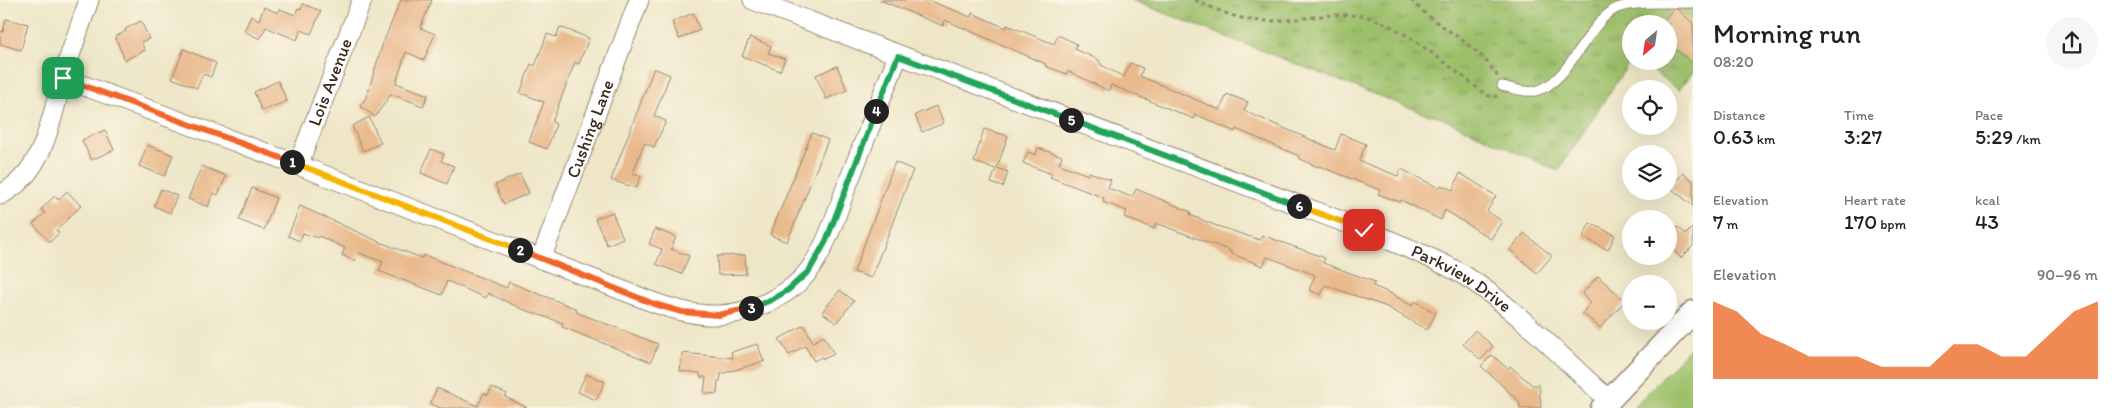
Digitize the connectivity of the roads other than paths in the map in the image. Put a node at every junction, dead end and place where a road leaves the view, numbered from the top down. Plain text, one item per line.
1 (89, 0) edge
2 (362, 0) edge
3 (639, 0) edge
4 (753, 0) edge
5 (1693, 4) edge
6 (898, 56) junction
7 (63, 78) junction
8 (1502, 86) road end
9 (298, 165) junction
10 (0, 195) edge
11 (541, 259) junction
12 (1693, 312) edge
13 (1606, 404) edge

1 - 7 street
2 - 9 street, Lois Avenue
3 - 11 street, Cushing Lane
4 - 6 street, Parkview Drive
5 - 8 lane
6 - 11 street
6 - 13 street, Parkview Drive
7 - 9 street
7 - 10 street
9 - 11 street
12 - 13 street

